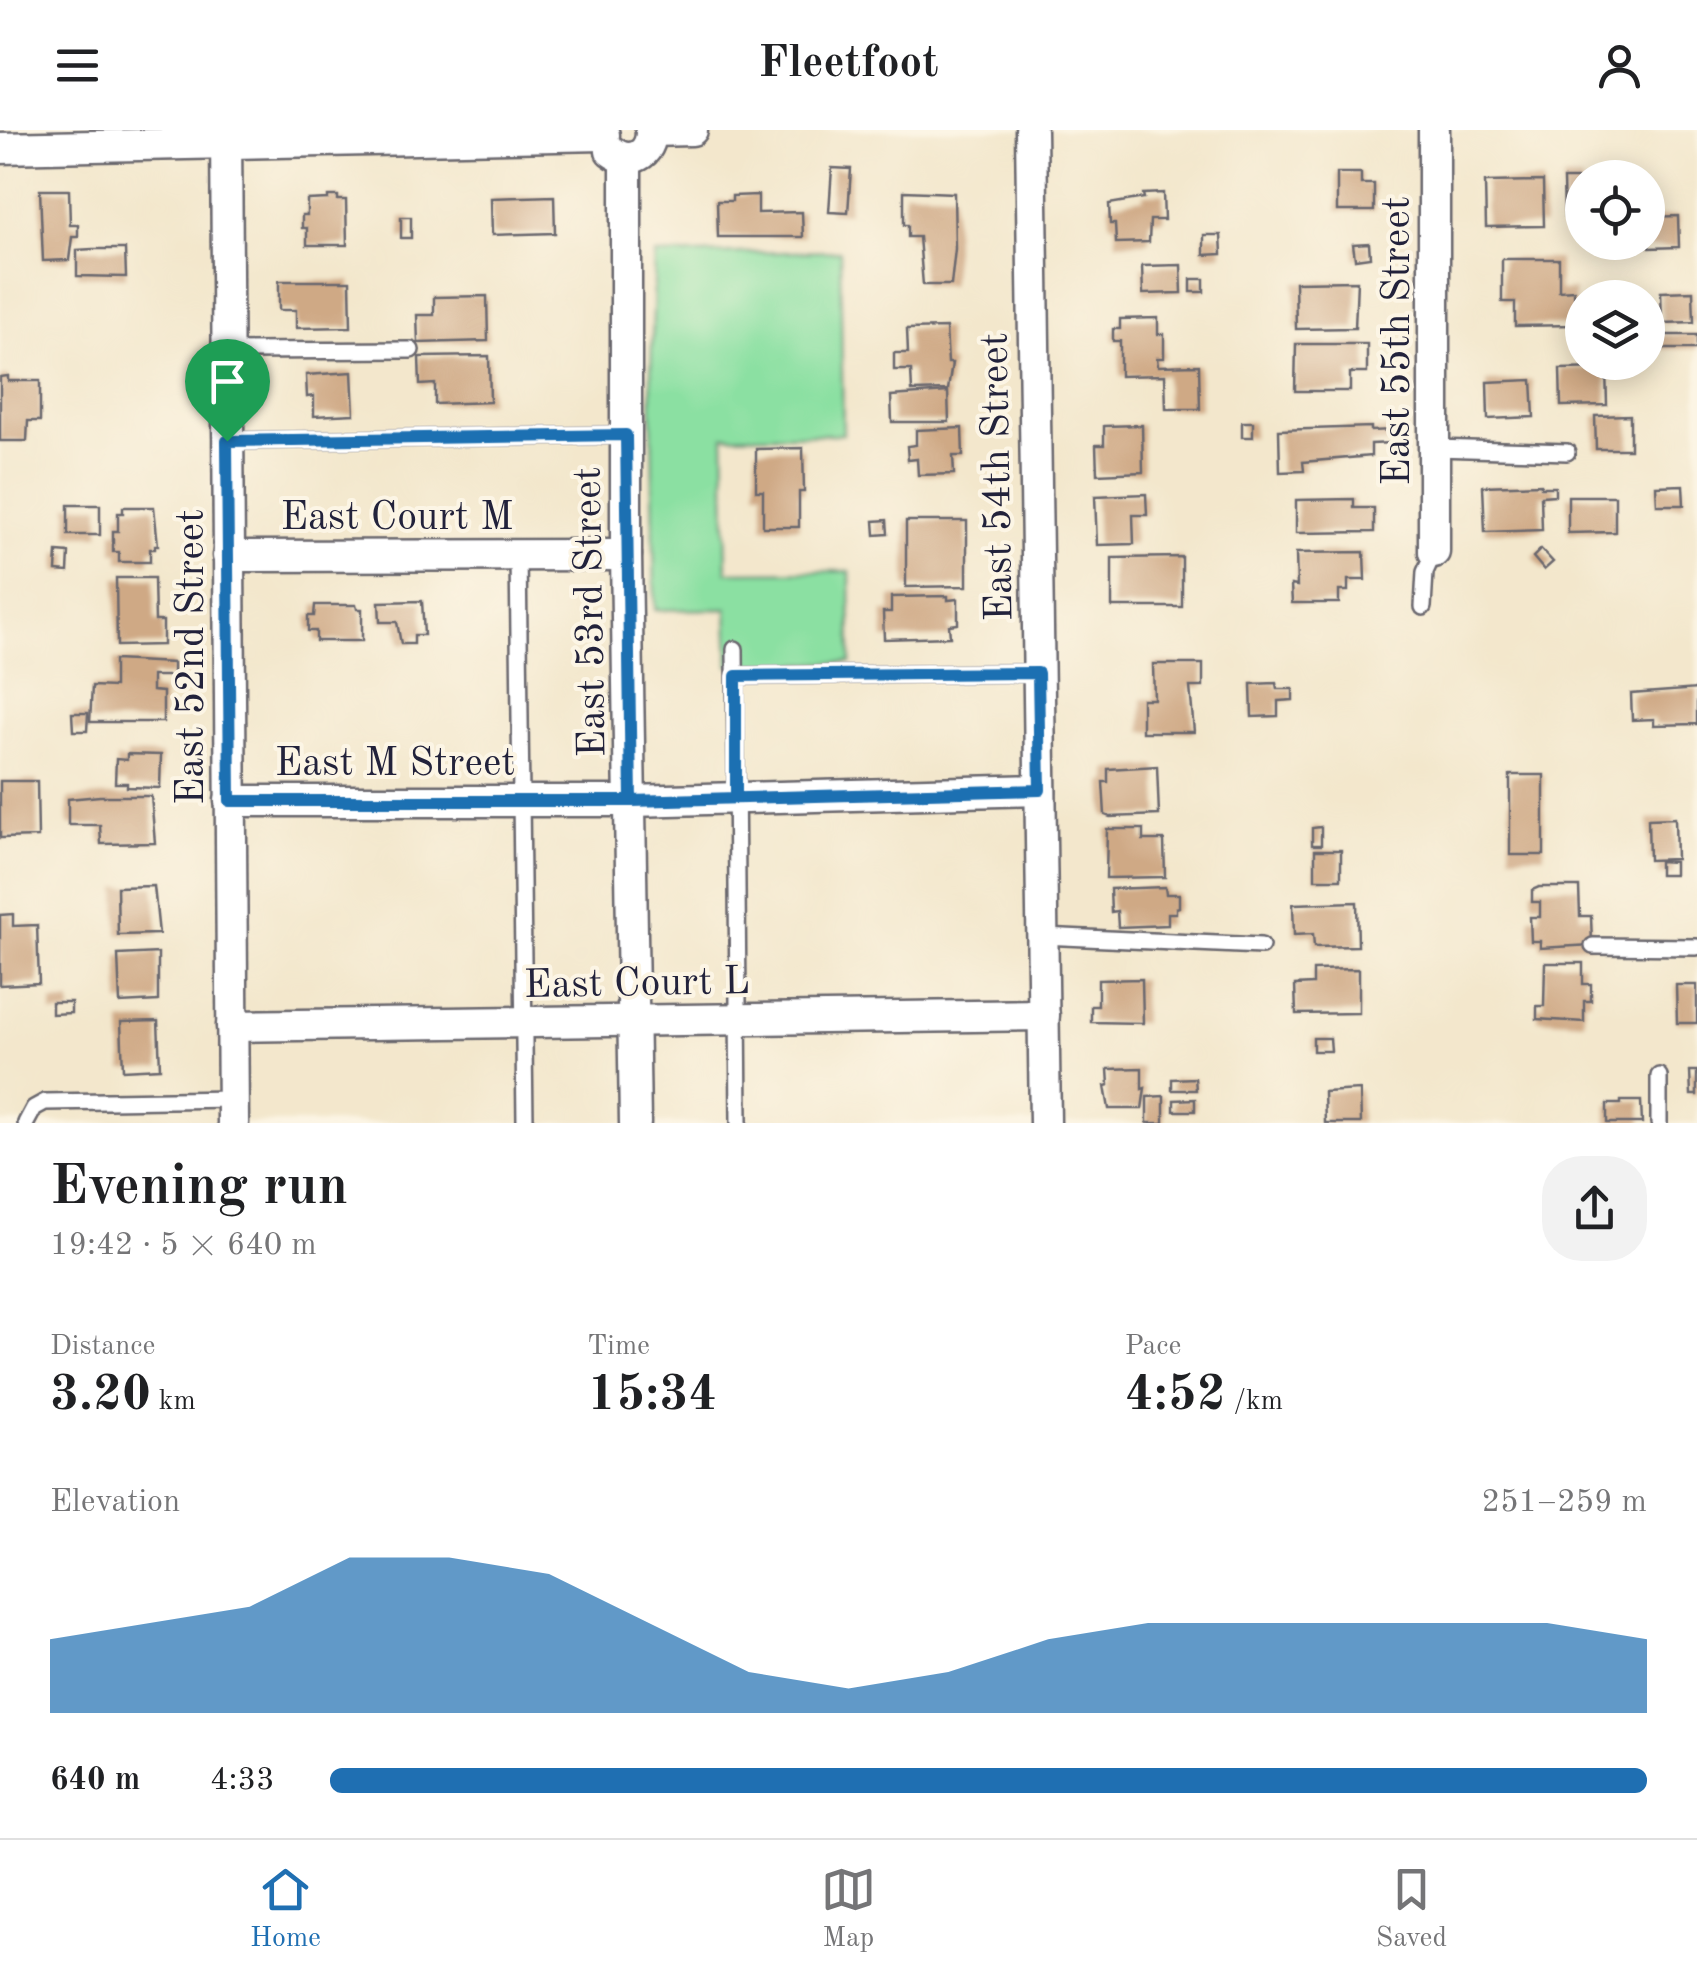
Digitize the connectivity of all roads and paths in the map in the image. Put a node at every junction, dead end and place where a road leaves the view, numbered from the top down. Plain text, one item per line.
1 (692, 130) edge
2 (1031, 130) edge
3 (1434, 130) edge
4 (651, 131) edge
5 (605, 133) edge
6 (226, 138) edge
7 (0, 148) edge
8 (626, 159) junction
9 (411, 350) dead end
10 (227, 351) junction
11 (626, 435) junction
12 (227, 441) junction
13 (1435, 448) junction
14 (1567, 452) dead end
15 (1434, 552) joint
16 (626, 554) junction
17 (518, 555) junction
18 (228, 556) junction
19 (1423, 606) dead end
20 (735, 649) dead end
21 (1038, 673) junction
22 (736, 676) junction
23 (1040, 790) junction
24 (736, 798) junction
25 (230, 801) junction
26 (521, 801) junction
27 (631, 801) junction
28 (1042, 936) junction
29 (1261, 946) dead end
30 (1593, 946) dead end
31 (1697, 947) edge
32 (1044, 1014) junction
33 (738, 1020) junction
34 (636, 1022) junction
35 (524, 1023) junction
36 (232, 1026) junction
37 (1660, 1076) dead end
38 (233, 1111) edge
39 (26, 1123) edge
40 (525, 1123) edge
41 (635, 1123) edge
42 (740, 1123) edge
43 (1045, 1123) edge
44 (1659, 1123) edge

1 - 4 street
2 - 21 street, East 54th Street
3 - 13 street, East 55th Street
4 - 8 street
5 - 6 street
5 - 8 street
6 - 7 street
6 - 10 street, East 52nd Street
8 - 11 street, East 53rd Street
9 - 10 lane
10 - 12 street, East 52nd Street
11 - 12 lane
11 - 16 street, East 53rd Street
12 - 18 street, East 52nd Street
13 - 14 lane
13 - 15 street, East 55th Street
15 - 19 lane
16 - 17 street, East Court M
16 - 27 street, East 53rd Street
17 - 18 street, East Court M
17 - 26 lane
18 - 25 street, East 52nd Street
20 - 22 lane
21 - 22 lane
21 - 23 street, East 54th Street
22 - 24 lane
23 - 24 street, East M Street
23 - 28 street, East 54th Street
24 - 27 street, East M Street
24 - 33 lane
25 - 26 street, East M Street
25 - 36 street, East 52nd Street
26 - 27 street, East M Street
26 - 35 lane
27 - 34 street, East 53rd Street
28 - 29 lane
28 - 32 street, East 54th Street
30 - 31 lane
32 - 33 street, East Court L
32 - 43 street, East 54th Street
33 - 34 street, East Court L
33 - 42 lane
34 - 35 street, East Court L
34 - 41 street, East 53rd Street
35 - 36 street, East Court L
35 - 40 lane
36 - 38 street, East 52nd Street
37 - 44 lane
38 - 39 lane

